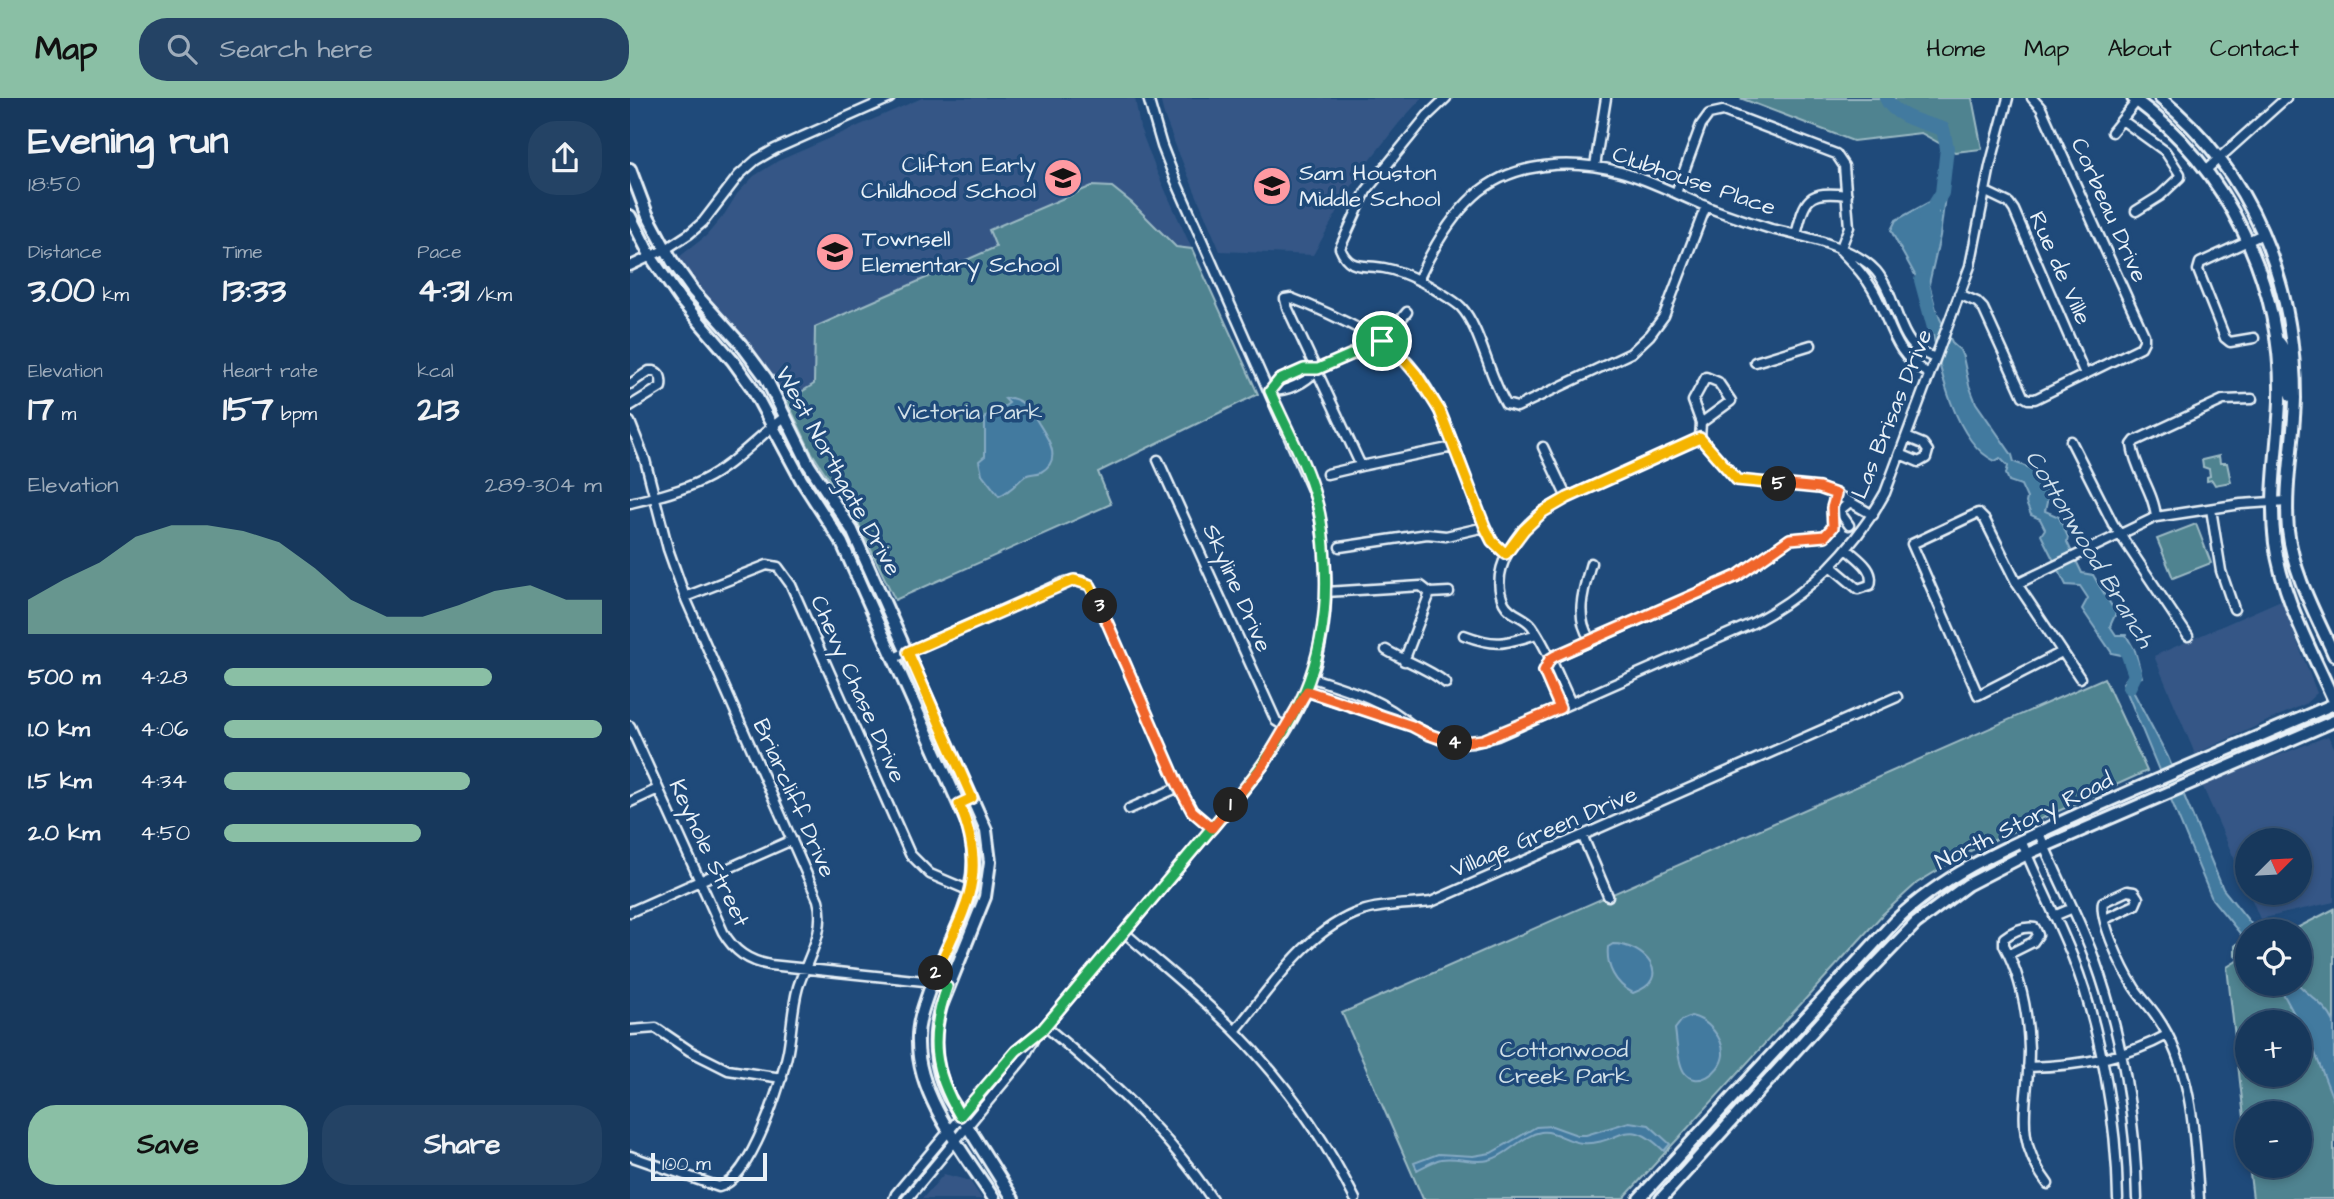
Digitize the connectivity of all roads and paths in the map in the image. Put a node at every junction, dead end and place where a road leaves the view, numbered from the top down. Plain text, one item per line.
1 (890, 98) edge
2 (1148, 98) edge
3 (1446, 98) edge
4 (1606, 98) edge
5 (2008, 98) edge
6 (2032, 98) edge
7 (2160, 98) edge
8 (2286, 98) edge
9 (2135, 99) edge
10 (2122, 120) junction
11 (2112, 132) dead end
12 (2219, 158) junction
13 (1595, 166) junction
14 (630, 169) edge
15 (2206, 170) junction
16 (1986, 192) junction
17 (1676, 193) junction
18 (1847, 195) junction
19 (1706, 206) junction
20 (2136, 211) dead end
21 (630, 216) edge
22 (2263, 234) junction
23 (1796, 235) junction
24 (2248, 241) junction
25 (666, 249) junction
26 (1840, 250) junction
27 (651, 257) junction
28 (630, 266) edge
29 (1420, 281) junction
30 (1959, 294) junction
31 (1407, 312) dead end
32 (2254, 338) dead end
33 (2277, 340) junction
34 (1382, 341) junction
35 (1811, 345) dead end
36 (1935, 358) junction
37 (1755, 362) dead end
38 (1318, 369) junction
39 (2085, 373) junction
40 (1929, 374) junction
41 (630, 384) edge
42 (1270, 391) junction
43 (2295, 398) junction
44 (2252, 400) dead end
45 (630, 406) edge
46 (786, 416) junction
47 (630, 422) edge
48 (1701, 423) junction
49 (773, 425) junction
50 (1906, 437) junction
51 (1700, 438) junction
52 (2071, 441) dead end
53 (1453, 447) junction
54 (1543, 447) dead end
55 (1900, 454) junction
56 (1158, 460) dead end
57 (1361, 466) junction
58 (1327, 474) dead end
59 (1836, 494) junction
60 (656, 496) junction
61 (1567, 498) junction
62 (2271, 500) junction
63 (2287, 501) junction
64 (630, 503) edge
65 (1849, 503) junction
66 (2211, 509) junction
67 (1873, 515) junction
68 (2156, 517) junction
69 (1833, 520) junction
70 (1849, 525) junction
71 (1485, 527) junction
72 (1860, 532) junction
73 (2120, 533) junction
74 (1340, 547) dead end
75 (1847, 549) junction
76 (1506, 554) junction
77 (1591, 563) dead end
78 (1832, 567) junction
79 (2017, 584) junction
80 (1326, 592) junction
81 (1449, 592) dead end
82 (1430, 593) junction
83 (685, 597) junction
84 (2234, 609) dead end
85 (1536, 634) junction
86 (1464, 635) dead end
87 (2188, 636) dead end
88 (1590, 639) junction
89 (1386, 650) dead end
90 (908, 652) junction
91 (2062, 652) junction
92 (2334, 655) edge
93 (894, 658) junction
94 (1550, 659) junction
95 (1404, 661) junction
96 (1312, 678) junction
97 (2080, 678) dead end
98 (1446, 683) dead end
99 (1307, 691) junction
100 (1897, 697) dead end
101 (1571, 703) junction
102 (2334, 703) edge
103 (1560, 708) junction
104 (2334, 721) edge
105 (630, 726) edge
106 (1412, 726) junction
107 (1287, 727) junction
108 (2254, 739) junction
109 (2259, 752) junction
110 (1179, 787) junction
111 (658, 789) junction
112 (972, 798) junction
113 (630, 802) edge
114 (959, 804) junction
115 (1129, 809) dead end
116 (1212, 828) junction
117 (2039, 833) junction
118 (1583, 836) junction
119 (792, 840) junction
120 (2021, 840) junction
121 (2044, 846) junction
122 (2026, 854) junction
123 (1983, 859) junction
124 (1990, 872) junction
125 (700, 881) junction
126 (970, 891) junction
127 (1608, 896) dead end
128 (2073, 908) junction
129 (630, 912) edge
130 (2054, 916) junction
131 (2105, 919) junction
132 (1125, 933) junction
133 (2009, 954) dead end
134 (2092, 954) junction
135 (2074, 961) junction
136 (806, 968) junction
137 (933, 982) junction
138 (947, 987) junction
139 (2110, 1015) junction
140 (2093, 1020) junction
141 (1045, 1026) junction
142 (630, 1030) edge
143 (1235, 1031) junction
144 (2167, 1035) junction
145 (1035, 1037) junction
146 (2120, 1053) junction
147 (2102, 1058) junction
148 (2028, 1067) junction
149 (782, 1079) junction
150 (960, 1116) junction
151 (968, 1128) junction
152 (949, 1129) junction
153 (957, 1141) junction
154 (630, 1157) edge
155 (2048, 1184) dead end
156 (894, 1199) edge
157 (907, 1199) edge
158 (994, 1199) edge
159 (1013, 1199) edge
160 (1212, 1199) edge
161 (1355, 1199) edge
162 (1639, 1199) edge
163 (1661, 1199) edge
164 (2118, 1199) edge
165 (2137, 1199) edge
166 (2199, 1199) edge

1 - 25 street
2 - 42 street
3 - 29 street
4 - 13 street
5 - 16 street, Las Brisas Drive
6 - 39 street, Corbeau Drive
7 - 12 main road
8 - 12 street
9 - 10 street
9 - 15 main road
10 - 11 street
10 - 20 street
12 - 15 street
12 - 22 main road
13 - 17 street, Clubhouse Place
13 - 29 street, Clubhouse Place
14 - 25 main road, West Northgate Drive
15 - 24 main road
16 - 30 street, Las Brisas Drive
16 - 39 street, Rue de Ville
17 - 18 street
17 - 19 street, Clubhouse Place
18 - 23 street
18 - 26 street
19 - 23 street, Clubhouse Place
19 - 29 street
21 - 27 main road, West Northgate Drive
22 - 24 street
22 - 43 main road
23 - 26 street, Clubhouse Place
24 - 32 street
24 - 33 main road
25 - 27 street
25 - 46 main road, West Northgate Drive
26 - 36 street, Clubhouse Place
26 - 40 street
27 - 28 street
27 - 49 main road, West Northgate Drive
30 - 36 street, Las Brisas Drive
30 - 39 street
31 - 34 street
33 - 43 main road
33 - 62 main road
34 - 38 street
34 - 38 street
34 - 53 street
35 - 37 street
36 - 40 street, Las Brisas Drive
38 - 42 street
38 - 57 street
40 - 50 street, Las Brisas Drive
41 - 45 street
42 - 80 street
43 - 63 main road
44 - 68 street
46 - 49 street
46 - 90 main road, West Northgate Drive
47 - 60 street, Briarcliff Drive
48 - 48 street
48 - 51 street
49 - 60 street
49 - 93 main road, West Northgate Drive
50 - 55 street, Las Brisas Drive
50 - 55 street
51 - 59 street
51 - 61 street
52 - 73 street
53 - 57 street
53 - 71 street
54 - 61 street
55 - 67 street, Las Brisas Drive
56 - 107 street, Skyline Drive
57 - 58 street
59 - 65 street
59 - 69 street
60 - 64 street
60 - 83 street, Briarcliff Drive
61 - 76 street
62 - 63 street
62 - 66 street
62 - 102 main road
63 - 92 main road
65 - 67 street
65 - 70 street
66 - 68 street
66 - 84 street
67 - 72 street, Las Brisas Drive
68 - 73 street
69 - 70 street
69 - 88 street
70 - 72 street
71 - 74 street
71 - 76 street
72 - 75 street, Las Brisas Drive
73 - 79 street
73 - 87 street
75 - 78 street, Las Brisas Drive
75 - 78 street
76 - 85 street
77 - 88 street
78 - 101 street, Las Brisas Drive
79 - 91 street
79 - 91 street
80 - 82 street
80 - 96 street
81 - 82 street
82 - 95 street
83 - 119 street, Briarcliff Drive
83 - 126 street, Chevy Chase Drive
85 - 86 street
85 - 94 street
88 - 94 street
89 - 95 street
90 - 93 street
90 - 110 street
90 - 112 main road, West Northgate Drive
91 - 97 street
93 - 114 main road, West Northgate Drive
94 - 101 street
94 - 103 street
95 - 98 street
96 - 99 street
96 - 106 street, Las Brisas Drive
99 - 106 street, Las Brisas Drive
99 - 107 street
100 - 118 street, Village Green Drive
101 - 103 street, Las Brisas Drive
102 - 108 main road, North Story Road
103 - 106 street, Las Brisas Drive
104 - 109 main road, North Story Road
105 - 111 street, Keyhole Street
107 - 116 street
108 - 109 main road
108 - 117 main road, North Story Road
109 - 121 main road, North Story Road
110 - 115 street
110 - 116 street
111 - 113 street
111 - 125 street, Keyhole Street
112 - 114 main road
112 - 138 main road, West Northgate Drive
114 - 126 main road, West Northgate Drive
116 - 132 street
117 - 120 main road, North Story Road
117 - 121 street
118 - 127 street
118 - 143 street, Village Green Drive
119 - 125 street
119 - 136 street, Briarcliff Drive
120 - 122 street
120 - 123 main road, North Story Road
121 - 122 main road, North Story Road
121 - 128 street
122 - 124 main road, North Story Road
122 - 130 street
123 - 124 main road
123 - 162 main road, North Story Road
124 - 163 main road, North Story Road
125 - 129 street
125 - 136 street, Keyhole Street
126 - 137 main road, West Northgate Drive
128 - 130 street
128 - 134 street
130 - 135 street
131 - 131 street
131 - 144 street
132 - 141 street
132 - 143 street
133 - 148 street
134 - 135 street
134 - 139 street
135 - 140 street
136 - 137 street, Keyhole Street
136 - 149 street, Briarcliff Drive
137 - 138 street, Keyhole Street
137 - 152 main road, West Northgate Drive
138 - 150 main road, West Northgate Drive
139 - 140 street
139 - 146 street
140 - 147 street
141 - 145 street
141 - 160 street
142 - 149 street
143 - 161 street
144 - 146 street
144 - 166 street
145 - 150 street
145 - 151 street
146 - 147 street
146 - 165 street
147 - 148 street
147 - 164 street
148 - 155 street
149 - 154 street, Briarcliff Drive
150 - 151 main road, West Northgate Drive
150 - 152 street
151 - 153 street
151 - 159 main road, West Northgate Drive
152 - 153 main road, West Northgate Drive
152 - 156 street
153 - 157 street
153 - 158 main road, West Northgate Drive

